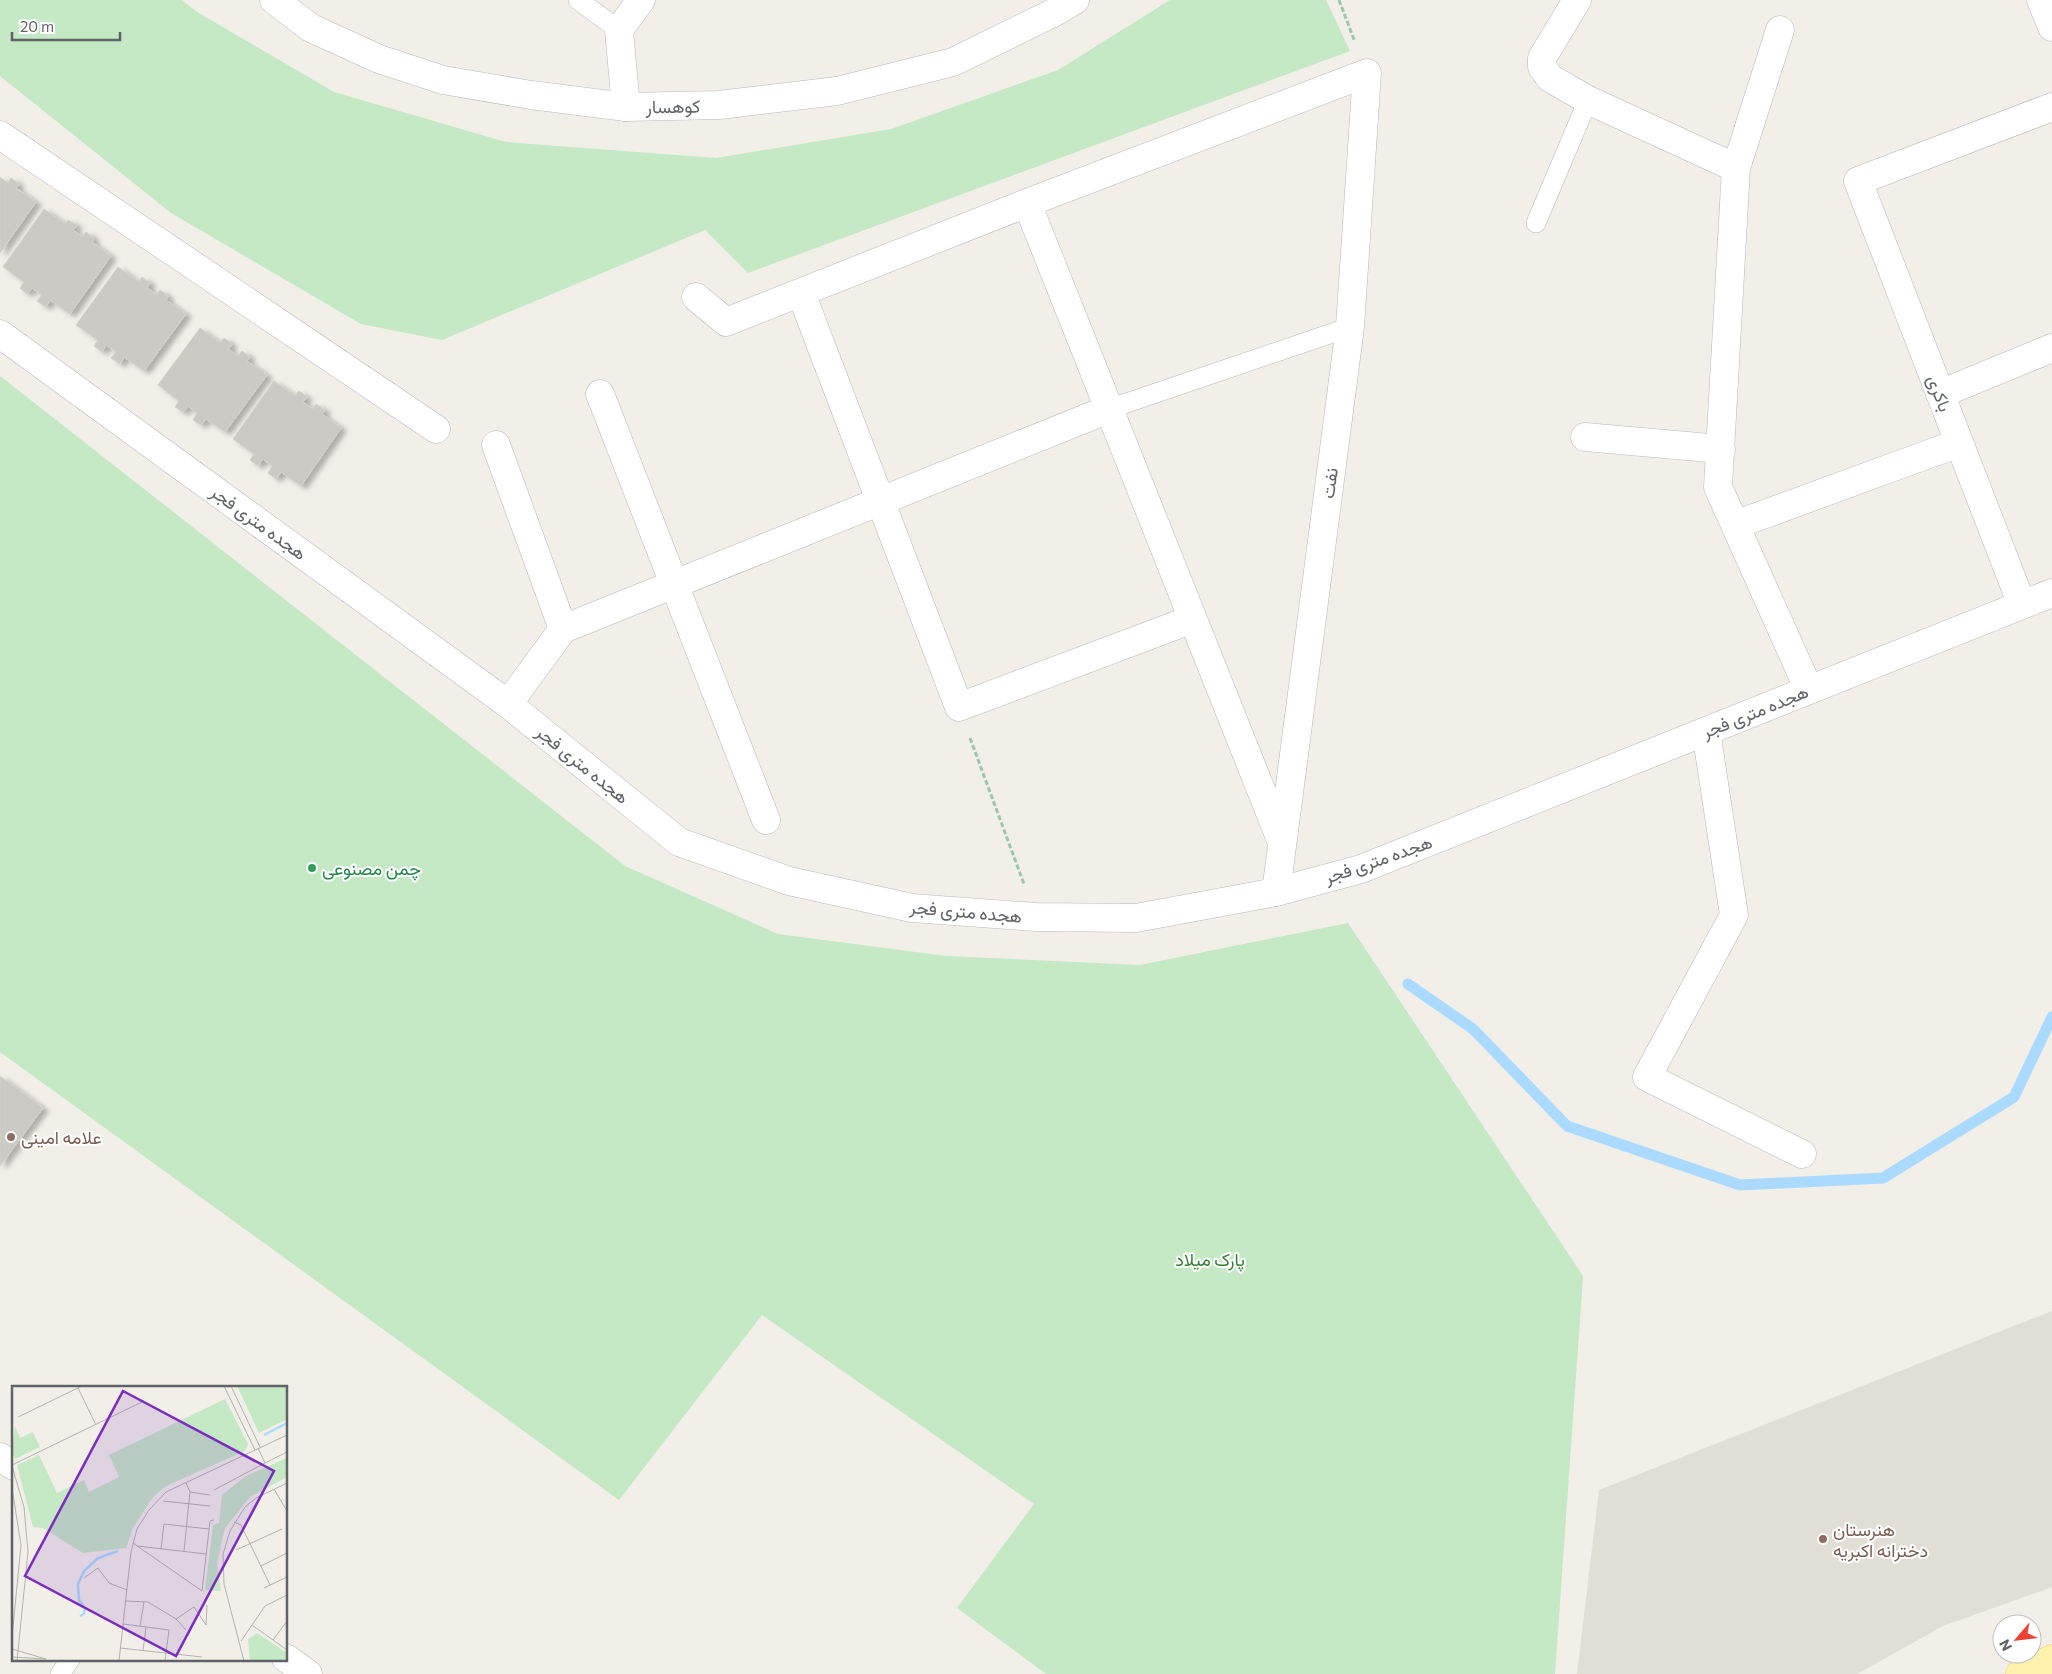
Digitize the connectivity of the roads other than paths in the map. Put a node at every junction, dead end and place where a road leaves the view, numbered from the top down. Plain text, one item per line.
1 (274, 0) edge
2 (578, 0) edge
3 (641, 0) edge
4 (1075, 0) edge
5 (1577, 0) edge
6 (2041, 0) edge
7 (2052, 27) edge
8 (619, 30) junction
9 (1780, 30) dead end
10 (1588, 100) junction
11 (626, 107) junction
12 (2052, 107) edge
13 (0, 135) edge
14 (1736, 168) junction
15 (1027, 203) junction
16 (1536, 223) dead end
17 (801, 293) junction
18 (696, 297) dead end
19 (1350, 327) junction
20 (0, 334) edge
21 (2052, 348) edge
22 (600, 394) dead end
23 (1940, 394) junction
24 (1109, 409) junction
25 (436, 429) dead end
26 (1585, 437) dead end
27 (1959, 442) junction
28 (496, 445) dead end
29 (1721, 450) junction
30 (880, 500) junction
31 (1735, 525) junction
32 (674, 583) junction
33 (2052, 593) edge
34 (2022, 605) junction
35 (1193, 619) junction
36 (562, 630) junction
37 (1809, 690) junction
38 (508, 704) junction
39 (1706, 731) junction
40 (766, 820) dead end
41 (1282, 841) junction
42 (1276, 892) junction
43 (1802, 1154) dead end
44 (0, 1457) edge
45 (12, 1465) edge
46 (288, 1659) edge
47 (2052, 1659) edge
48 (69, 1662) edge
49 (60, 1674) edge
50 (308, 1674) edge
51 (2020, 1674) edge

1 - 11 street, کوهسار
2 - 8 lane
3 - 8 street
4 - 11 street, کوهسار
5 - 10 street
6 - 7 street
8 - 11 street
9 - 14 street
10 - 14 street
10 - 16 lane
12 - 23 street, باکری
13 - 25 street
14 - 29 street
15 - 17 street
15 - 19 street, نفت
15 - 24 street
17 - 18 street
17 - 30 street
19 - 24 lane
19 - 41 street, نفت
20 - 38 street, هجده متری فجر
21 - 23 street
22 - 32 street
23 - 27 street, باکری
24 - 30 street
24 - 35 street
26 - 29 street
27 - 31 street
27 - 34 street, باکری
28 - 36 street
29 - 31 street
30 - 32 street
30 - 35 street
31 - 37 street
32 - 36 street
32 - 40 street
33 - 34 street, هجده متری فجر
34 - 37 street, هجده متری فجر
35 - 41 street
36 - 38 street
37 - 39 street, هجده متری فجر
38 - 42 street, هجده متری فجر
39 - 42 street, هجده متری فجر
39 - 43 street
41 - 42 street, نفت
44 - 45 street
46 - 50 street
47 - 51 main road
48 - 49 lane

